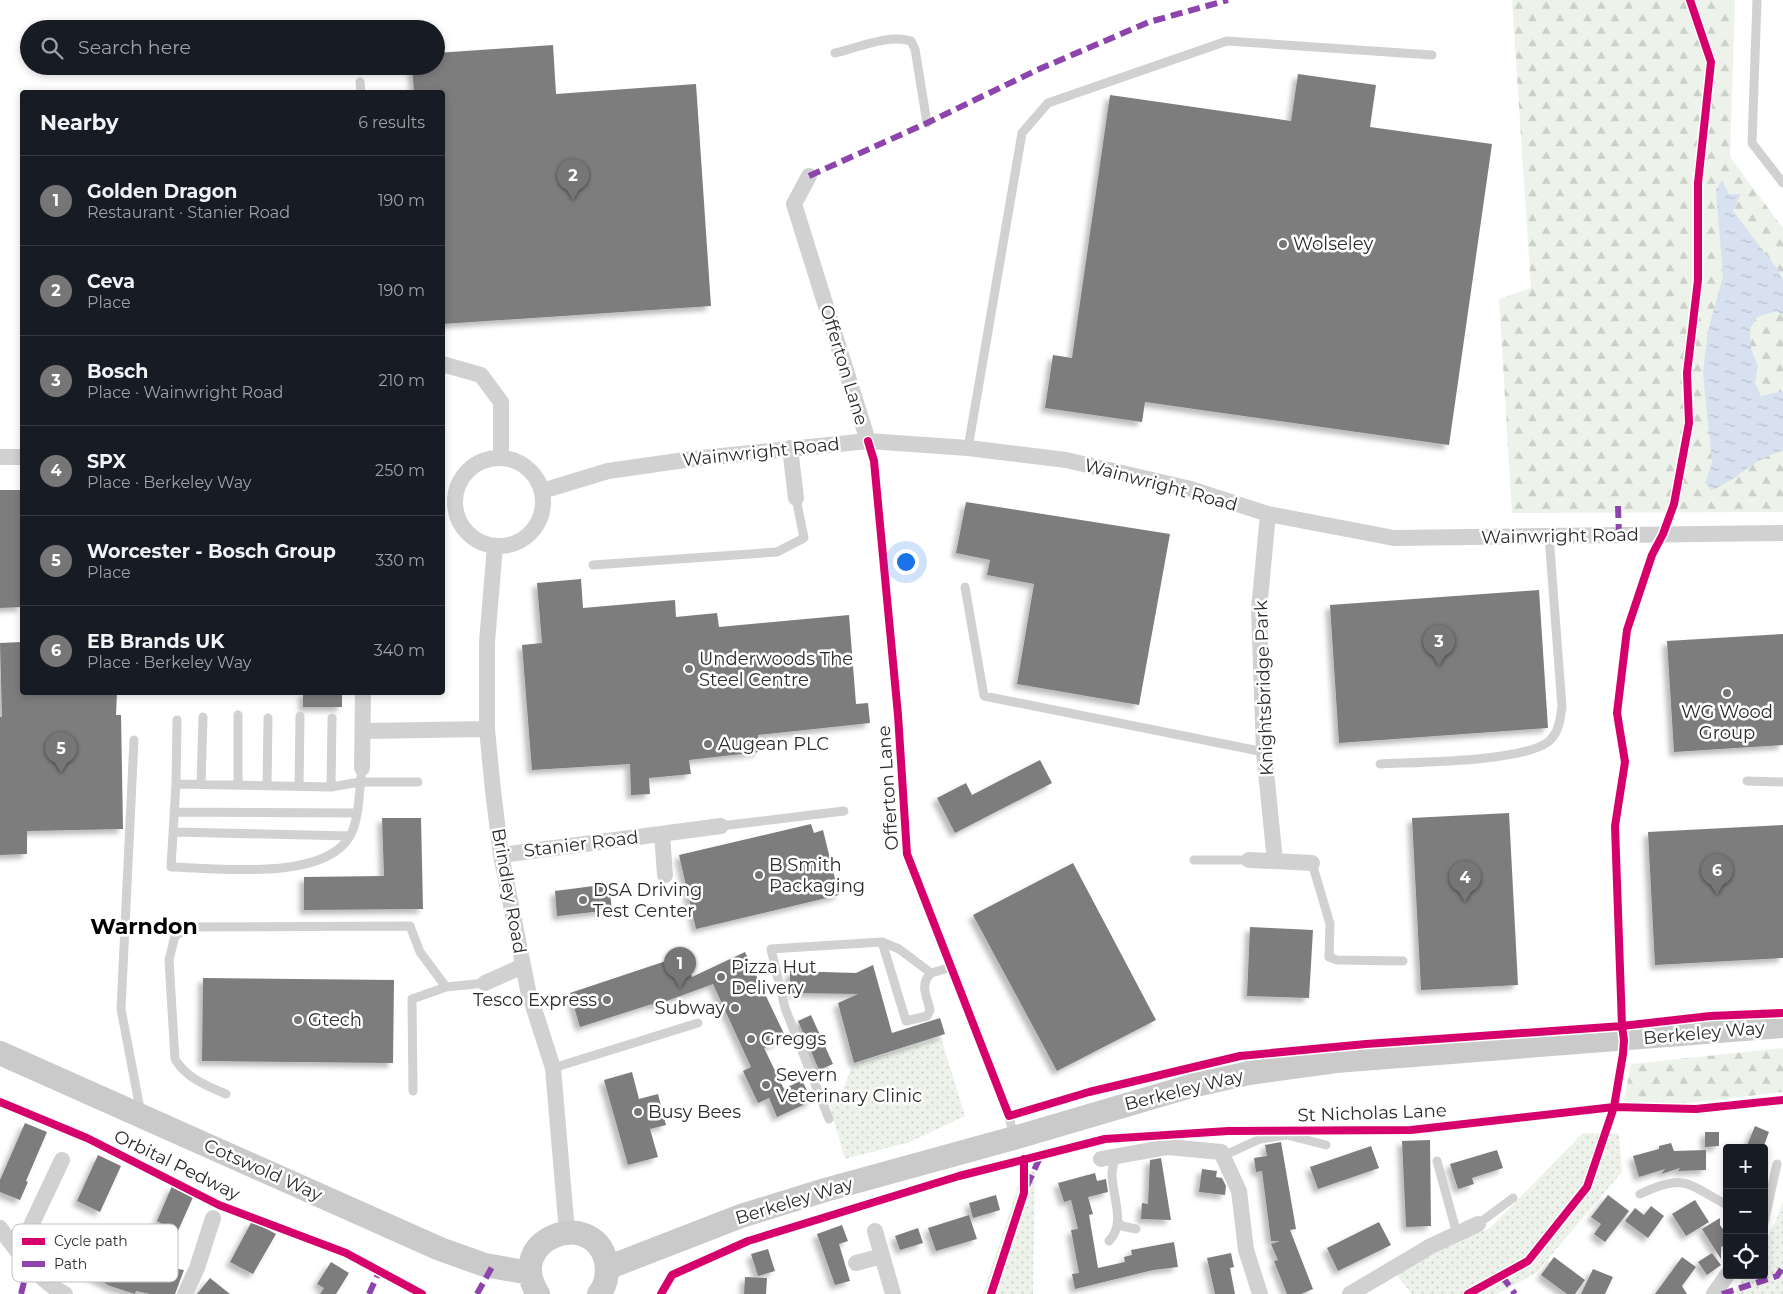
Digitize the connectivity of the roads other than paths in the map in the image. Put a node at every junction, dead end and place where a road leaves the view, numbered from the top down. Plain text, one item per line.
1 (1757, 0) edge
2 (835, 53) dead end
3 (1432, 55) dead end
4 (360, 82) dead end
5 (361, 90) edge
6 (927, 124) dead end
7 (809, 176) dead end
8 (1783, 183) edge
9 (445, 365) edge
10 (868, 441) junction
11 (790, 448) junction
12 (968, 448) junction
13 (0, 457) edge
14 (20, 457) edge
15 (501, 457) junction
16 (450, 482) edge
17 (542, 491) junction
18 (796, 498) joint
19 (1268, 514) junction
20 (1783, 533) edge
21 (1549, 536) junction
22 (495, 546) junction
23 (593, 565) dead end
24 (965, 587) dead end
25 (363, 695) edge
26 (238, 715) dead end
27 (300, 716) dead end
28 (203, 717) dead end
29 (268, 718) dead end
30 (332, 718) dead end
31 (177, 720) dead end
32 (487, 729) junction
33 (363, 731) junction
34 (134, 740) dead end
35 (1264, 752) junction
36 (1380, 764) dead end
37 (361, 775) junction
38 (1747, 781) dead end
39 (418, 782) dead end
40 (1783, 782) edge
41 (176, 784) junction
42 (201, 784) junction
43 (238, 785) junction
44 (267, 785) junction
45 (299, 786) junction
46 (331, 787) junction
47 (844, 811) dead end
48 (174, 812) junction
49 (356, 813) junction
50 (721, 826) joint
51 (173, 832) junction
52 (662, 834) junction
53 (350, 836) junction
54 (500, 855) junction
55 (1194, 860) dead end
56 (1249, 860) joint
57 (1275, 861) junction
58 (1312, 863) joint
59 (665, 875) dead end
60 (882, 942) junction
61 (1403, 961) dead end
62 (523, 966) junction
63 (930, 974) junction
64 (485, 983) joint
65 (446, 987) junction
66 (698, 1023) dead end
67 (1783, 1026) edge
68 (0, 1053) edge
69 (553, 1068) junction
70 (413, 1091) dead end
71 (226, 1094) dead end
72 (141, 1116) junction
73 (829, 1120) dead end
74 (1014, 1138) junction
75 (1326, 1145) dead end
76 (1223, 1156) junction
77 (1108, 1158) joint
78 (62, 1160) dead end
79 (1438, 1161) dead end
80 (1777, 1164) dead end
81 (1640, 1194) dead end
82 (1513, 1198) dead end
83 (1723, 1203) edge
84 (1768, 1205) edge
85 (213, 1218) dead end
86 (1118, 1222) junction
87 (32, 1224) edge
88 (1478, 1224) joint
89 (0, 1228) edge
90 (1136, 1229) dead end
91 (875, 1231) dead end
92 (567, 1232) junction
93 (1458, 1234) junction
94 (1109, 1241) dead end
95 (12, 1243) edge
96 (882, 1256) junction
97 (856, 1263) dead end
98 (607, 1268) junction
99 (1724, 1279) edge
100 (48, 1282) edge
101 (534, 1284) edge
102 (65, 1294) edge
103 (185, 1294) edge
104 (599, 1294) edge
105 (893, 1294) edge
106 (1260, 1294) edge
107 (1350, 1294) edge
108 (1714, 1294) edge

1 - 8 lane
2 - 6 lane
3 - 12 lane
4 - 5 lane
7 - 10 street, Offerton Lane
9 - 15 street
10 - 11 street, Wainwright Road
10 - 12 street, Wainwright Road
11 - 17 street, Wainwright Road
11 - 18 street
12 - 19 street, Wainwright Road
13 - 14 street
15 - 16 street
15 - 17 street
16 - 22 street
17 - 22 street
18 - 23 lane
19 - 21 street, Wainwright Road
19 - 35 street, Knightsbridge Park
20 - 21 street, Wainwright Road
21 - 36 lane
22 - 32 street, Brindley Road
24 - 35 lane
25 - 33 street
26 - 43 lane
27 - 45 lane
28 - 42 lane
29 - 44 lane
30 - 46 lane
31 - 41 lane
32 - 33 street
32 - 54 street, Brindley Road
33 - 37 street
34 - 72 lane
35 - 57 street, Knightsbridge Park
37 - 39 lane
37 - 46 lane
37 - 49 lane
38 - 40 lane
41 - 42 lane
41 - 48 lane
42 - 43 lane
43 - 44 lane
44 - 45 lane
45 - 46 lane
47 - 50 lane
48 - 49 lane
48 - 51 lane
49 - 53 lane
50 - 52 street, Stanier Road
51 - 53 lane
51 - 53 lane
52 - 54 street, Stanier Road
52 - 59 street, Stanier Road
54 - 62 street, Brindley Road
55 - 56 lane
56 - 57 street
57 - 58 street
58 - 61 lane
60 - 63 lane
60 - 63 lane
60 - 73 lane
62 - 64 street
62 - 69 street, Brindley Road
63 - 74 lane
64 - 65 lane
65 - 70 lane
65 - 71 lane
66 - 69 lane
67 - 74 main road, Berkeley Way
68 - 72 main road, Cotswold Way
69 - 92 street, Brindley Road
72 - 101 main road, Cotswold Way
74 - 98 main road, Berkeley Way
75 - 76 lane
76 - 77 street
76 - 106 street
77 - 86 lane
78 - 87 street
79 - 93 lane
80 - 84 lane
81 - 83 lane
82 - 88 lane
85 - 103 street
86 - 90 lane
86 - 94 lane
88 - 93 street
89 - 95 street
91 - 96 street
92 - 98 main road
92 - 101 main road
93 - 107 street
96 - 97 street
96 - 105 street
98 - 104 main road
99 - 108 street
100 - 102 street

